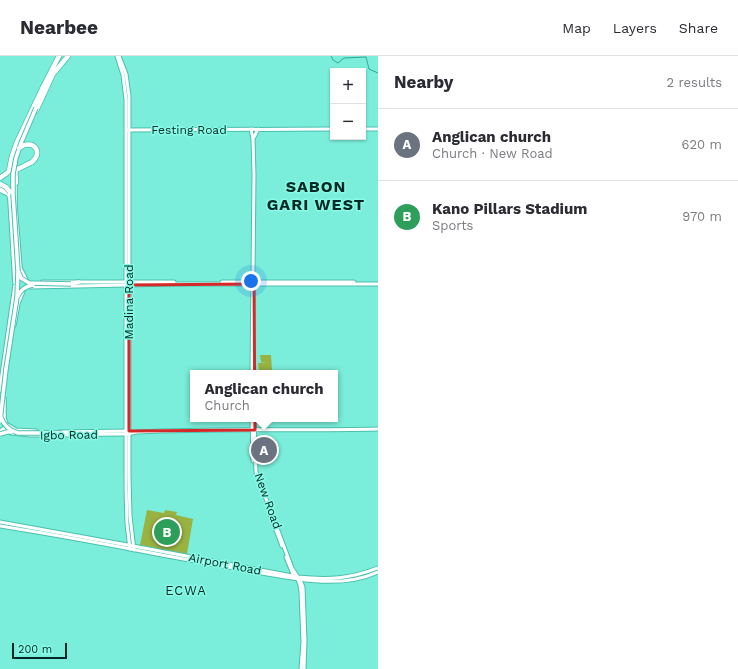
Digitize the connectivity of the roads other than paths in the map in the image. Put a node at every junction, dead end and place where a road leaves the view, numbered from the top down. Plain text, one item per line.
1 (58, 56) edge
2 (68, 56) edge
3 (118, 56) edge
4 (39, 99) junction
5 (35, 107) junction
6 (251, 129) junction
7 (258, 129) junction
8 (330, 129) edge
9 (366, 129) edge
10 (378, 129) edge
11 (128, 130) junction
12 (253, 139) junction
13 (19, 148) junction
14 (15, 171) junction
15 (3, 176) edge
16 (0, 184) edge
17 (16, 184) junction
18 (1, 190) edge
19 (11, 193) junction
20 (18, 271) junction
21 (26, 280) junction
22 (253, 282) junction
23 (127, 283) junction
24 (378, 283) edge
25 (15, 284) junction
26 (72, 284) junction
27 (80, 284) junction
28 (25, 288) junction
29 (17, 297) junction
30 (253, 370) edge
31 (0, 390) edge
32 (0, 407) edge
33 (2, 417) edge
34 (0, 421) edge
35 (253, 422) edge
36 (6, 424) junction
37 (378, 429) edge
38 (254, 430) junction
39 (1, 431) edge
40 (128, 432) junction
41 (70, 433) junction
42 (62, 434) junction
43 (0, 524) edge
44 (132, 548) junction
45 (378, 568) edge
46 (378, 572) edge
47 (364, 575) junction
48 (298, 578) junction
49 (302, 669) edge

1 - 4 highway
2 - 4 highway
3 - 11 main road, Madina Road
4 - 5 main road
4 - 14 highway
4 - 15 highway
5 - 13 main road, bridge
5 - 19 main road, bridge
6 - 7 main road, Festing Road
6 - 11 main road, Festing Road
6 - 12 main road
7 - 8 main road, Festing Road
7 - 12 main road
9 - 10 main road
11 - 23 main road, Madina Road
12 - 22 main road
13 - 14 highway, bridge
13 - 20 main road, bridge
14 - 15 highway
14 - 17 highway
15 - 17 highway
16 - 19 highway, bridge
17 - 18 highway
17 - 21 main road
18 - 25 main road
19 - 32 main road, bridge
20 - 26 main road, bridge
20 - 29 main road, bridge
21 - 25 main road
21 - 27 main road
21 - 28 main road
22 - 23 main road
22 - 24 main road
22 - 30 main road
23 - 27 main road
23 - 40 main road, Madina Road
25 - 28 main road
25 - 31 main road
26 - 27 main road
26 - 29 main road, bridge
27 - 28 main road
28 - 33 main road
29 - 33 main road, bridge
33 - 34 main road, bridge
33 - 36 main road
33 - 42 main road, bridge
35 - 38 main road, New Road
36 - 39 main road
36 - 41 main road, Igbo Road
37 - 38 main road, Igbo Road
38 - 40 main road, Igbo Road
38 - 48 main road, New Road
39 - 41 main road, Igbo Road
39 - 42 main road, bridge
40 - 41 main road, Igbo Road
40 - 44 main road, Madina Road
41 - 42 main road
43 - 44 main road, Airport Road
44 - 48 main road, Airport Road
45 - 47 main road, Airport Road
46 - 47 main road, Airport Road
47 - 48 main road, Airport Road
48 - 49 main road, New Road

